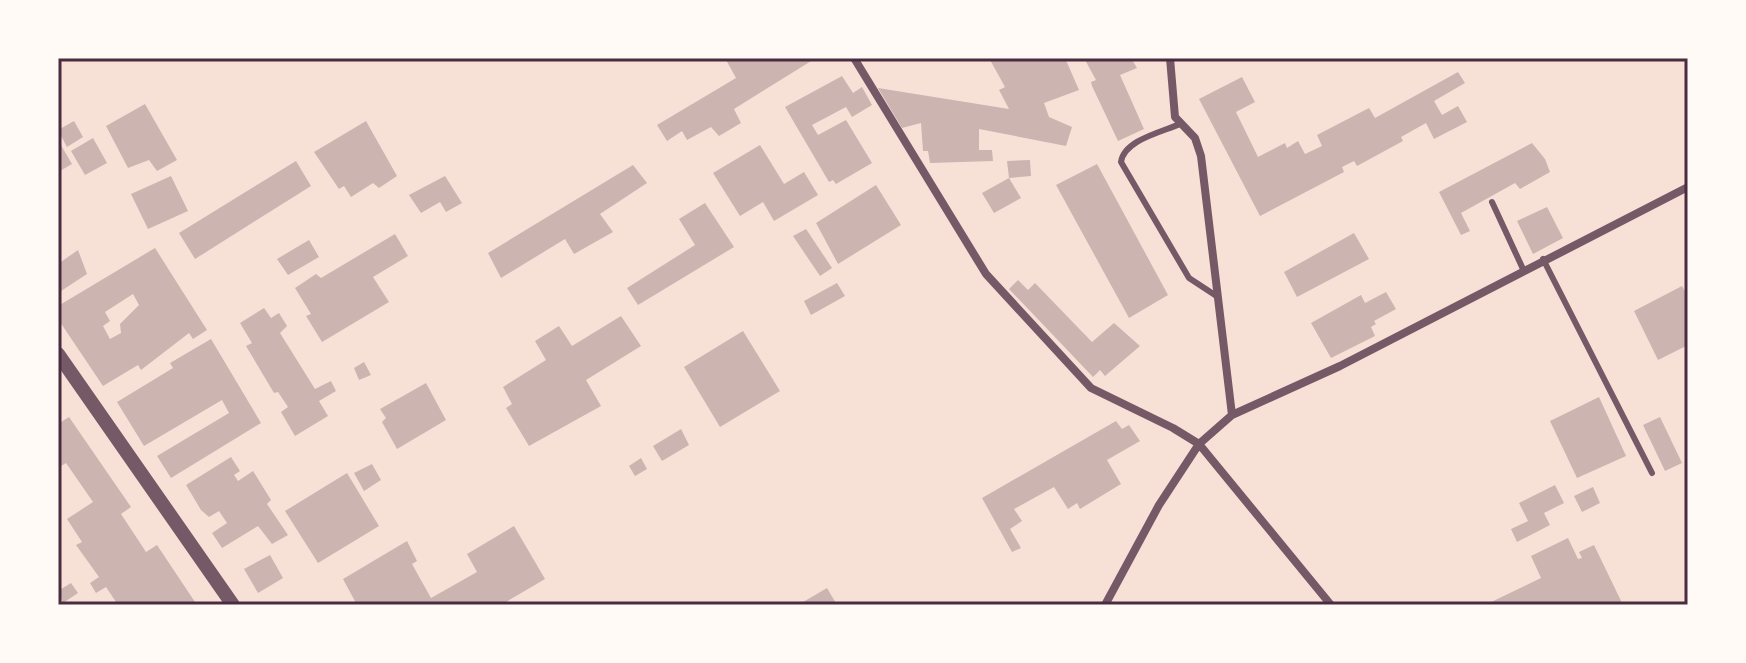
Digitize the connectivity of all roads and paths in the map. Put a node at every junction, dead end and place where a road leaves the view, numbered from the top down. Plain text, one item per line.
1 (854, 58) edge
2 (1170, 58) edge
3 (1180, 124) junction
4 (1688, 187) edge
5 (1492, 202) dead end
6 (1543, 259) junction
7 (1523, 269) junction
8 (1218, 297) junction
9 (58, 354) edge
10 (1232, 415) junction
11 (1199, 444) junction
12 (1652, 473) dead end
13 (233, 605) edge
14 (1105, 605) edge
15 (1331, 605) edge

1 - 11 street
2 - 3 street
3 - 8 street
3 - 8 lane
4 - 6 street
5 - 7 lane
6 - 7 street
6 - 12 lane
7 - 10 street
8 - 10 street
9 - 13 street
10 - 11 street
11 - 14 street
11 - 15 street

